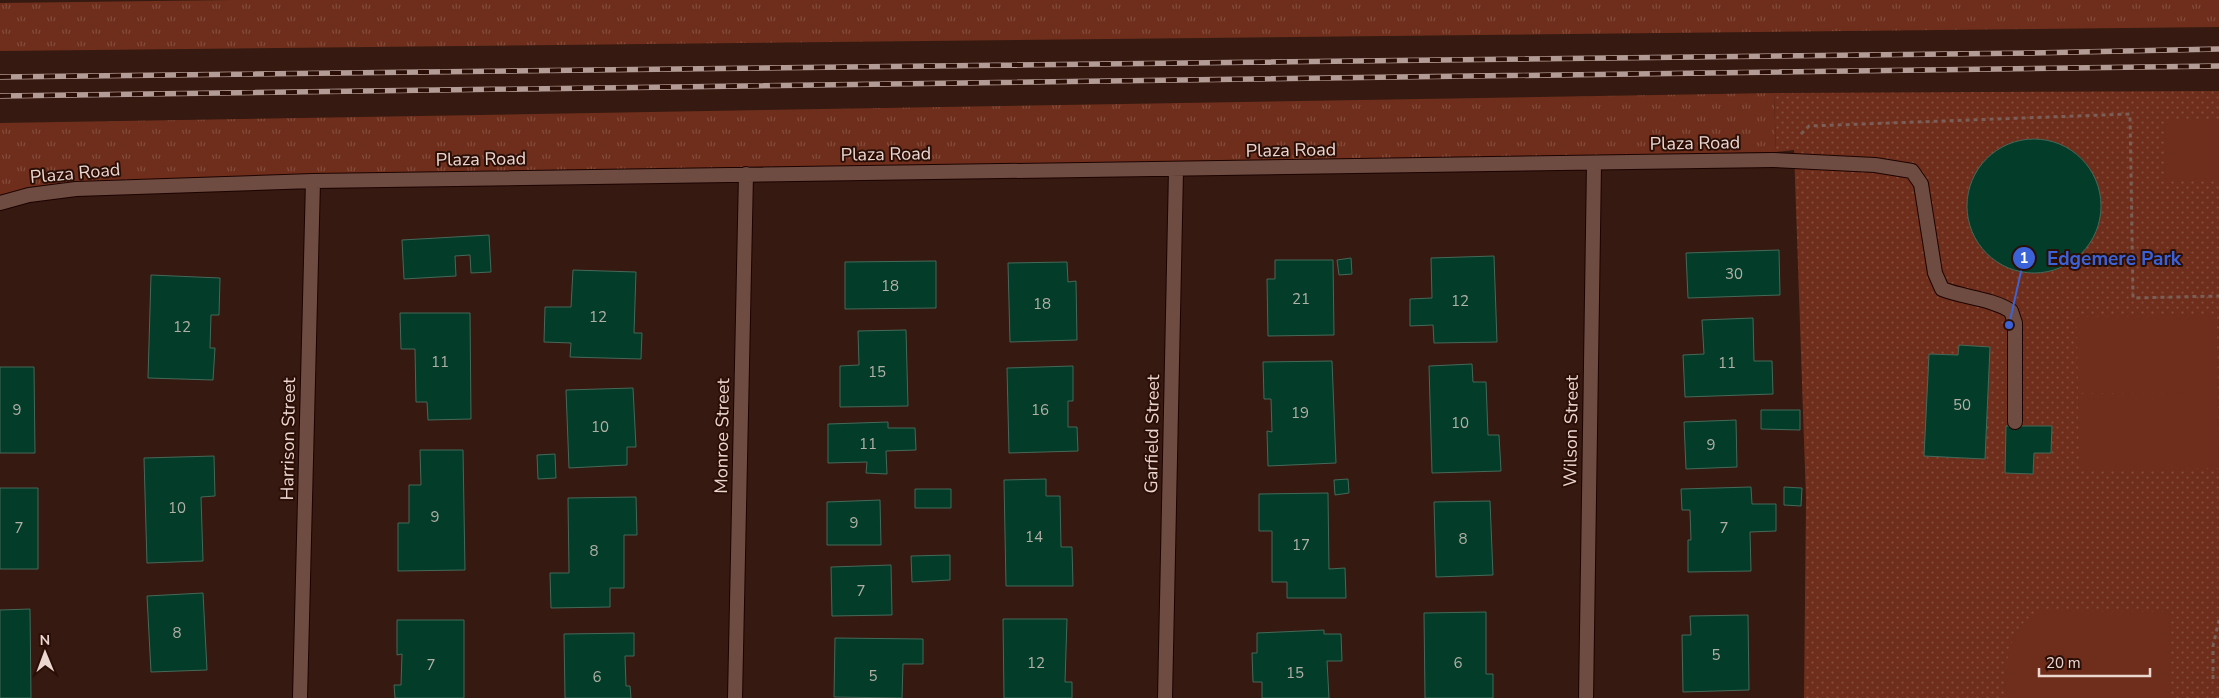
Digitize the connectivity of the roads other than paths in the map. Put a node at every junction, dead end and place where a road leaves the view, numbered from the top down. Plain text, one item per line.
1 (1594, 164) junction
2 (1176, 170) junction
3 (746, 174) junction
4 (313, 181) junction
5 (0, 203) edge
6 (2015, 422) dead end
7 (300, 698) edge
8 (735, 698) edge
9 (1165, 698) edge
10 (1586, 698) edge

1 - 2 street, Plaza Road
1 - 6 street, Plaza Road
1 - 10 street, Wilson Street
2 - 3 street, Plaza Road
2 - 9 street, Garfield Street
3 - 4 street, Plaza Road
3 - 8 street, Monroe Street
4 - 5 street, Plaza Road
4 - 7 street, Harrison Street

